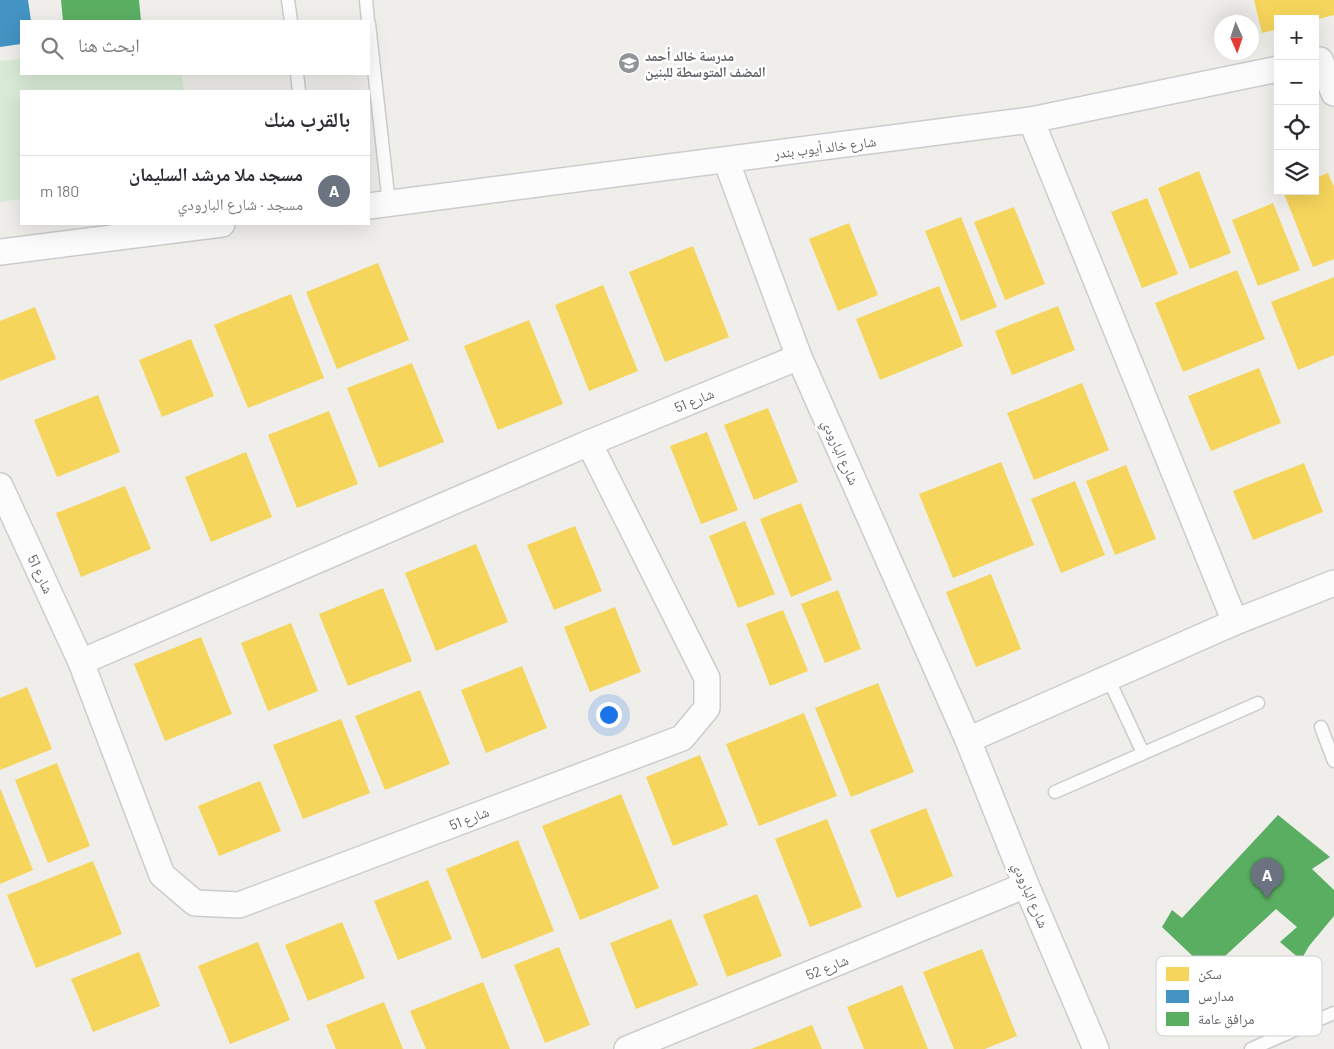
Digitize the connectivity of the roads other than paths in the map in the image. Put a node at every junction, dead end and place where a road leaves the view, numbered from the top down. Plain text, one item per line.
1 (288, 0) edge
2 (366, 0) edge
3 (291, 20) edge
4 (369, 20) edge
5 (370, 32) edge
6 (1323, 59) edge
7 (1274, 70) edge
8 (297, 75) edge
9 (299, 90) edge
10 (1334, 93) edge
11 (1031, 120) junction
12 (381, 131) junction
13 (370, 138) edge
14 (726, 160) junction
15 (379, 205) edge
16 (214, 225) edge
17 (0, 252) edge
18 (799, 357) junction
19 (589, 443) junction
20 (0, 486) edge
21 (1334, 583) edge
22 (1235, 622) junction
23 (81, 662) junction
24 (1108, 678) junction
25 (1258, 703) dead end
26 (1321, 727) dead end
27 (968, 740) junction
28 (1143, 753) junction
29 (1334, 760) edge
30 (1055, 792) dead end
31 (1026, 885) junction
32 (1334, 1012) edge
33 (1322, 1017) edge
34 (1281, 1036) edge
35 (627, 1049) edge
36 (1096, 1049) edge
37 (1252, 1049) edge

1 - 3 lane
2 - 4 lane
5 - 12 lane
6 - 10 street
7 - 11 street, شارع خالد أيوب بندر
8 - 9 lane
11 - 14 street, شارع خالد أيوب بندر
11 - 22 street
12 - 13 lane
12 - 15 lane
14 - 15 street, شارع خالد أيوب بندر
14 - 18 street, شارع البارودي
16 - 17 street
18 - 19 street, شارع 51
18 - 27 street, شارع البارودي
19 - 23 street, شارع 51
19 - 23 street, شارع 51
20 - 23 street, شارع 51
21 - 22 street
22 - 24 street
24 - 27 street
24 - 28 lane
25 - 28 lane
26 - 29 lane
27 - 31 street, شارع البارودي
28 - 30 lane
31 - 35 street, شارع 52
31 - 36 street, شارع البارودي
32 - 33 lane
34 - 37 lane

